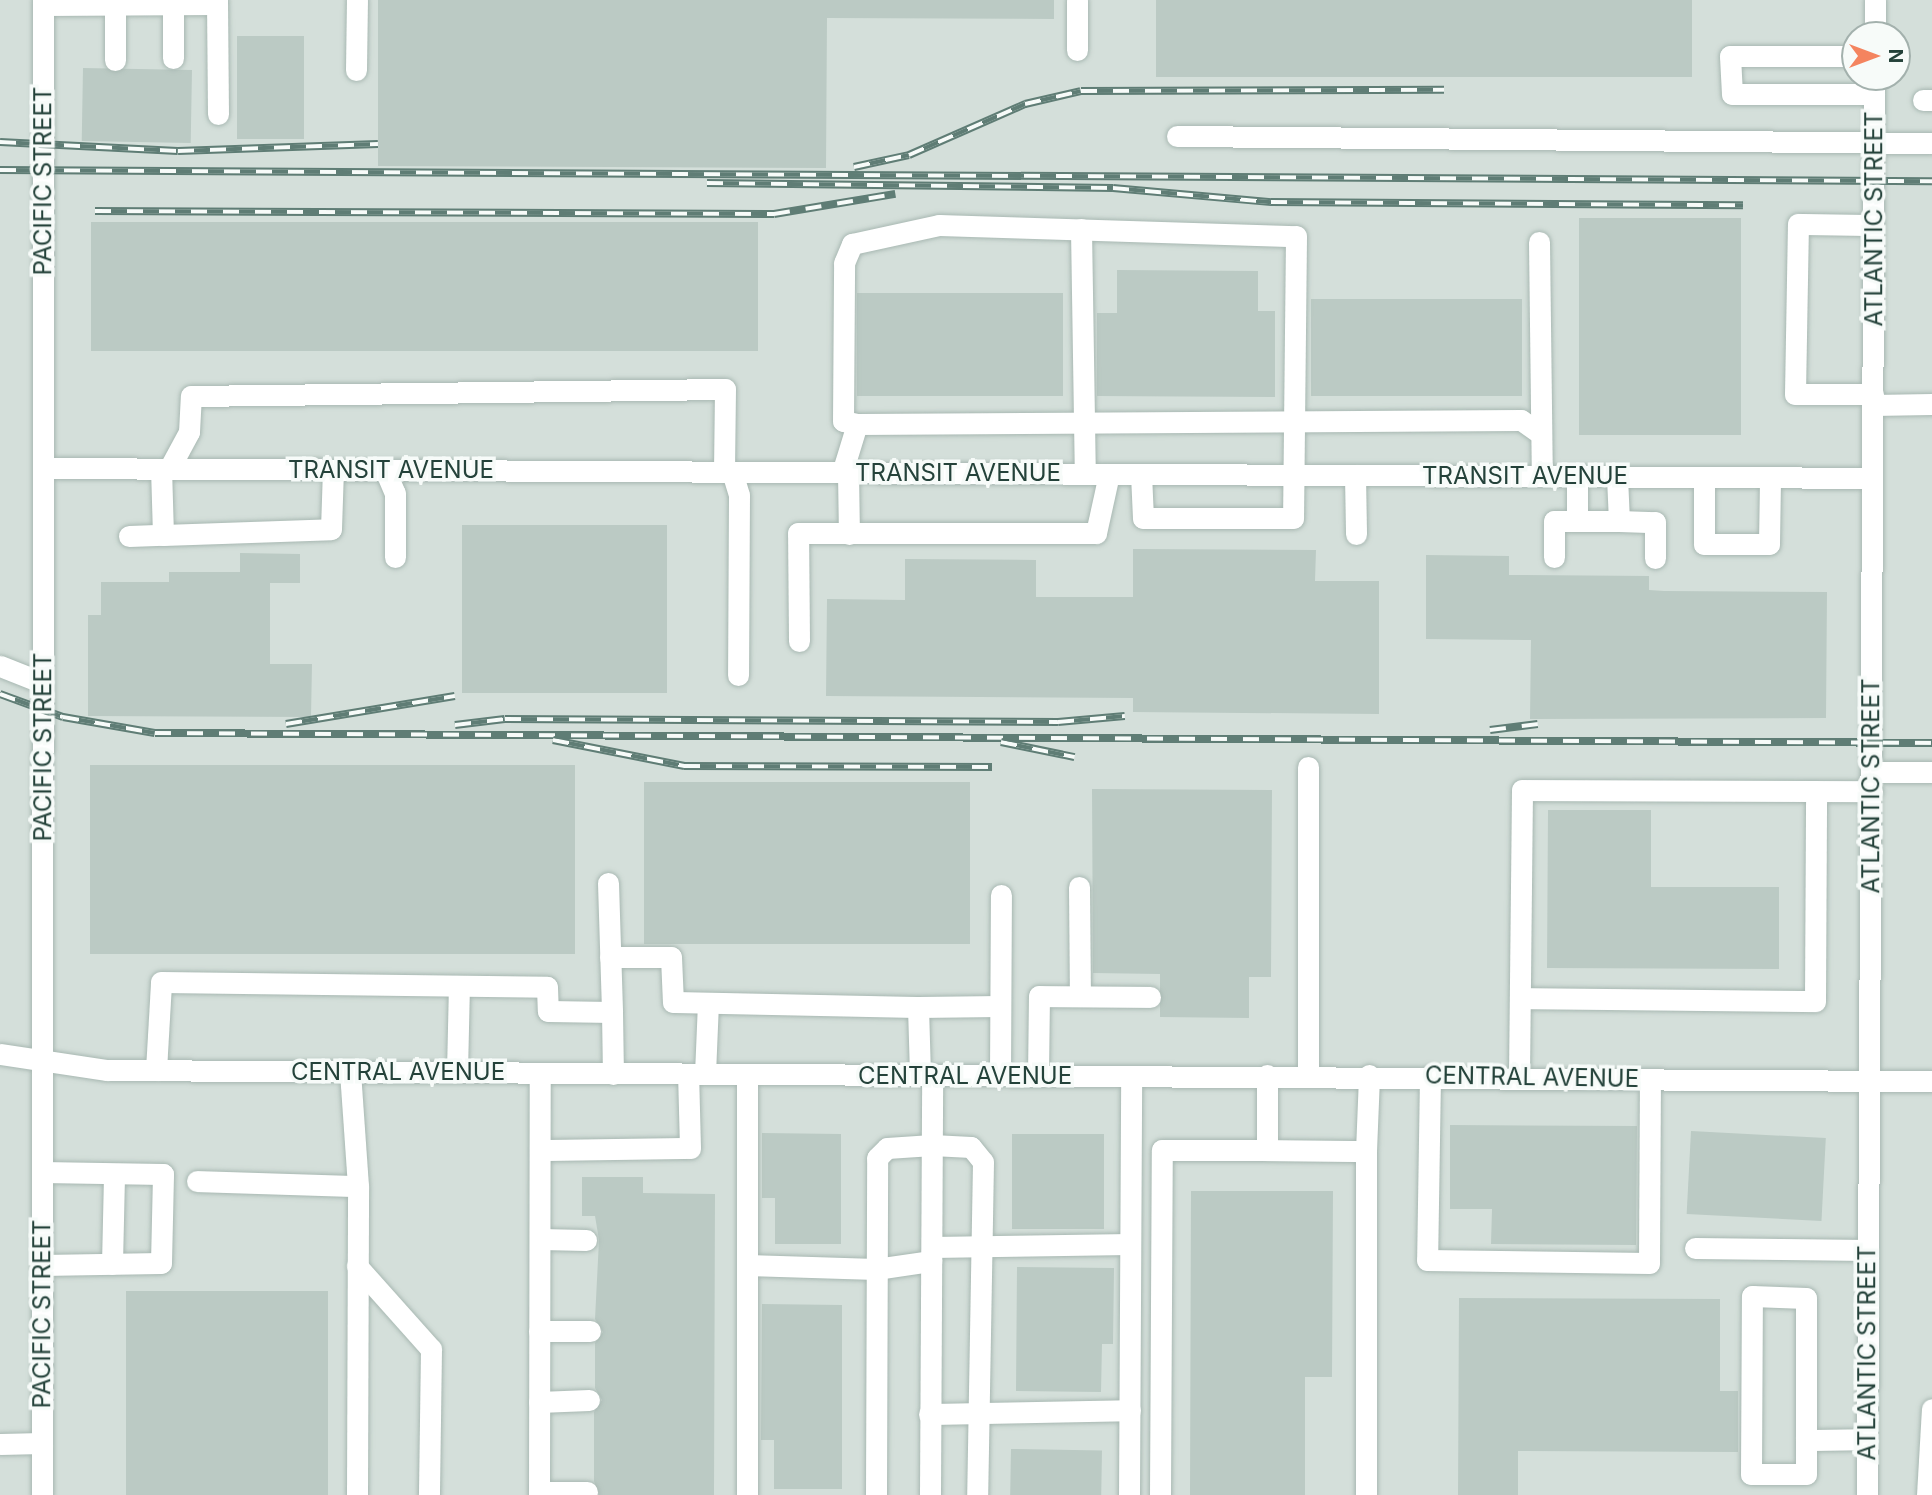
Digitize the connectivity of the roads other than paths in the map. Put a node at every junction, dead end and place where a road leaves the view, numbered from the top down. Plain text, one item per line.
1 (357, 0) edge
2 (1077, 0) edge
3 (1875, 0) edge
4 (43, 2) edge
5 (115, 2) edge
6 (217, 2) edge
7 (169, 3) edge
8 (1875, 21) edge
9 (1077, 50) dead end
10 (1841, 56) edge
11 (173, 58) dead end
12 (115, 60) dead end
13 (356, 70) dead end
14 (1841, 87) edge
15 (1874, 91) edge
16 (218, 114) dead end
17 (1177, 136) dead end
18 (1875, 142) junction
19 (1932, 143) edge
20 (1873, 225) junction
21 (1082, 229) junction
22 (1539, 242) dead end
23 (1873, 400) junction
24 (1932, 404) edge
25 (1298, 421) junction
26 (1083, 423) junction
27 (857, 424) junction
28 (1537, 431) junction
29 (43, 468) junction
30 (165, 469) junction
31 (333, 470) junction
32 (385, 470) junction
33 (728, 472) junction
34 (845, 473) junction
35 (1085, 474) junction
36 (1109, 474) junction
37 (1141, 474) junction
38 (1292, 474) junction
39 (1355, 475) junction
40 (1542, 476) junction
41 (1577, 477) junction
42 (1617, 477) junction
43 (1704, 477) junction
44 (1770, 477) junction
45 (1872, 478) junction
46 (1577, 521) junction
47 (1619, 521) junction
48 (849, 534) junction
49 (1356, 534) dead end
50 (163, 535) junction
51 (129, 536) dead end
52 (394, 557) dead end
53 (1553, 557) dead end
54 (1655, 558) dead end
55 (800, 640) dead end
56 (0, 666) edge
57 (738, 675) dead end
58 (43, 683) junction
59 (1308, 766) dead end
60 (1932, 772) edge
61 (1872, 782) junction
62 (1816, 791) junction
63 (608, 883) dead end
64 (1079, 887) dead end
65 (1001, 895) dead end
66 (610, 957) junction
67 (459, 986) junction
68 (1080, 996) junction
69 (1150, 997) dead end
70 (1520, 998) junction
71 (708, 1003) junction
72 (1000, 1006) junction
73 (918, 1007) junction
74 (611, 1012) junction
75 (0, 1054) edge
76 (43, 1064) junction
77 (156, 1070) junction
78 (350, 1072) junction
79 (457, 1072) junction
80 (541, 1073) junction
81 (613, 1074) junction
82 (696, 1074) junction
83 (747, 1074) junction
84 (1308, 1074) junction
85 (1267, 1075) junction
86 (1369, 1075) junction
87 (926, 1076) junction
88 (1000, 1076) junction
89 (1038, 1076) junction
90 (1430, 1076) junction
91 (1131, 1077) junction
92 (1519, 1077) junction
93 (1650, 1079) junction
94 (1870, 1081) junction
95 (1932, 1081) edge
96 (932, 1146) junction
97 (540, 1150) junction
98 (1267, 1150) junction
99 (1366, 1152) junction
100 (43, 1172) junction
101 (114, 1175) junction
102 (197, 1181) dead end
103 (358, 1186) junction
104 (540, 1240) junction
105 (586, 1240) dead end
106 (1130, 1244) junction
107 (984, 1246) junction
108 (1695, 1248) dead end
109 (1868, 1250) junction
110 (931, 1254) junction
111 (112, 1264) junction
112 (42, 1265) junction
113 (747, 1265) junction
114 (357, 1266) junction
115 (876, 1269) junction
116 (539, 1331) junction
117 (590, 1331) dead end
118 (589, 1400) dead end
119 (539, 1402) junction
120 (1932, 1409) edge
121 (1129, 1410) junction
122 (977, 1412) junction
123 (929, 1414) junction
124 (1867, 1439) junction
125 (1806, 1440) junction
126 (42, 1443) junction
127 (0, 1444) edge
128 (587, 1492) dead end
129 (539, 1494) edge
130 (42, 1495) edge
131 (357, 1495) edge
132 (429, 1495) edge
133 (747, 1495) edge
134 (876, 1495) edge
135 (930, 1495) edge
136 (977, 1495) edge
137 (1129, 1495) edge
138 (1160, 1495) edge
139 (1366, 1495) edge
140 (1867, 1495) edge
141 (1927, 1495) edge

1 - 13 street
2 - 9 street
3 - 8 street
4 - 5 street
4 - 29 street, PACIFIC STREET
5 - 7 street
5 - 12 street
6 - 7 street
6 - 16 street
7 - 11 street
10 - 14 street
15 - 18 street, ATLANTIC STREET
17 - 18 street
18 - 19 street
18 - 20 street, ATLANTIC STREET
20 - 23 street, ATLANTIC STREET
20 - 23 street
21 - 25 street
21 - 26 street
21 - 27 street
22 - 28 street
23 - 24 street
23 - 45 street, ATLANTIC STREET
25 - 26 street
25 - 28 street
25 - 38 street
26 - 27 street
26 - 35 street
27 - 34 street
28 - 40 street
29 - 30 street, TRANSIT AVENUE
29 - 58 street, PACIFIC STREET
30 - 31 street, TRANSIT AVENUE
30 - 33 street
30 - 50 street
31 - 32 street, TRANSIT AVENUE
31 - 50 street
32 - 33 street, TRANSIT AVENUE
32 - 52 street
33 - 34 street, TRANSIT AVENUE
33 - 57 street
34 - 35 street, TRANSIT AVENUE
34 - 48 street
35 - 36 street, TRANSIT AVENUE
36 - 37 street, TRANSIT AVENUE
36 - 48 street
37 - 38 street, TRANSIT AVENUE
37 - 38 street
38 - 39 street, TRANSIT AVENUE
39 - 40 street, TRANSIT AVENUE
39 - 49 street
40 - 41 street, TRANSIT AVENUE
41 - 42 street, TRANSIT AVENUE
41 - 46 street
42 - 43 street, TRANSIT AVENUE
42 - 47 street
43 - 44 street, TRANSIT AVENUE
43 - 44 street
44 - 45 street, TRANSIT AVENUE
45 - 61 street, ATLANTIC STREET
46 - 47 street
46 - 53 street
47 - 54 street
48 - 55 street
50 - 51 street
56 - 58 street
58 - 76 street, PACIFIC STREET
59 - 84 street
60 - 61 street
61 - 62 street
61 - 94 street, ATLANTIC STREET
62 - 70 street
62 - 70 street
63 - 66 street
64 - 68 street
65 - 72 street
66 - 71 street
66 - 74 street
67 - 74 street
67 - 77 street
67 - 79 street
68 - 69 street
68 - 89 street
70 - 92 street
71 - 73 street
71 - 82 street
72 - 73 street
72 - 88 street
73 - 87 street
74 - 81 street
75 - 76 street, CENTRAL AVENUE
76 - 77 street, CENTRAL AVENUE
76 - 100 street, PACIFIC STREET
77 - 78 street, CENTRAL AVENUE
78 - 79 street, CENTRAL AVENUE
78 - 103 street
79 - 80 street, CENTRAL AVENUE
80 - 81 street, CENTRAL AVENUE
80 - 97 street
81 - 82 street, CENTRAL AVENUE
82 - 83 street, CENTRAL AVENUE
82 - 97 street
83 - 87 street, CENTRAL AVENUE
83 - 113 street
84 - 85 street, CENTRAL AVENUE
84 - 86 street, CENTRAL AVENUE
85 - 91 street, CENTRAL AVENUE
85 - 98 street
86 - 90 street, CENTRAL AVENUE
86 - 99 street
87 - 88 street, CENTRAL AVENUE
87 - 96 street
88 - 89 street, CENTRAL AVENUE
89 - 91 street, CENTRAL AVENUE
90 - 92 street, CENTRAL AVENUE
90 - 93 street
91 - 106 street
92 - 93 street, CENTRAL AVENUE
93 - 94 street, CENTRAL AVENUE
94 - 95 street, CENTRAL AVENUE
94 - 109 street, ATLANTIC STREET
96 - 107 street
96 - 110 street
96 - 115 street
97 - 104 street
98 - 99 street
98 - 138 street
99 - 139 street
100 - 101 street
100 - 112 street, PACIFIC STREET
101 - 111 street
101 - 111 street
102 - 103 street
103 - 114 street
104 - 105 street
104 - 116 street
106 - 107 street
106 - 121 street
107 - 110 street
107 - 122 street
108 - 109 street
109 - 124 street, ATLANTIC STREET
110 - 115 street
110 - 123 street
111 - 112 street
112 - 126 street, PACIFIC STREET
113 - 115 street
113 - 133 street
114 - 131 street
114 - 132 street
115 - 134 street
116 - 117 street
116 - 119 street
118 - 119 street
119 - 129 street
120 - 141 street
121 - 122 street
121 - 137 street
122 - 123 street
122 - 136 street
123 - 135 street
124 - 125 street
124 - 140 street, ATLANTIC STREET
125 - 125 street
126 - 127 street
126 - 130 street, PACIFIC STREET
128 - 129 street

